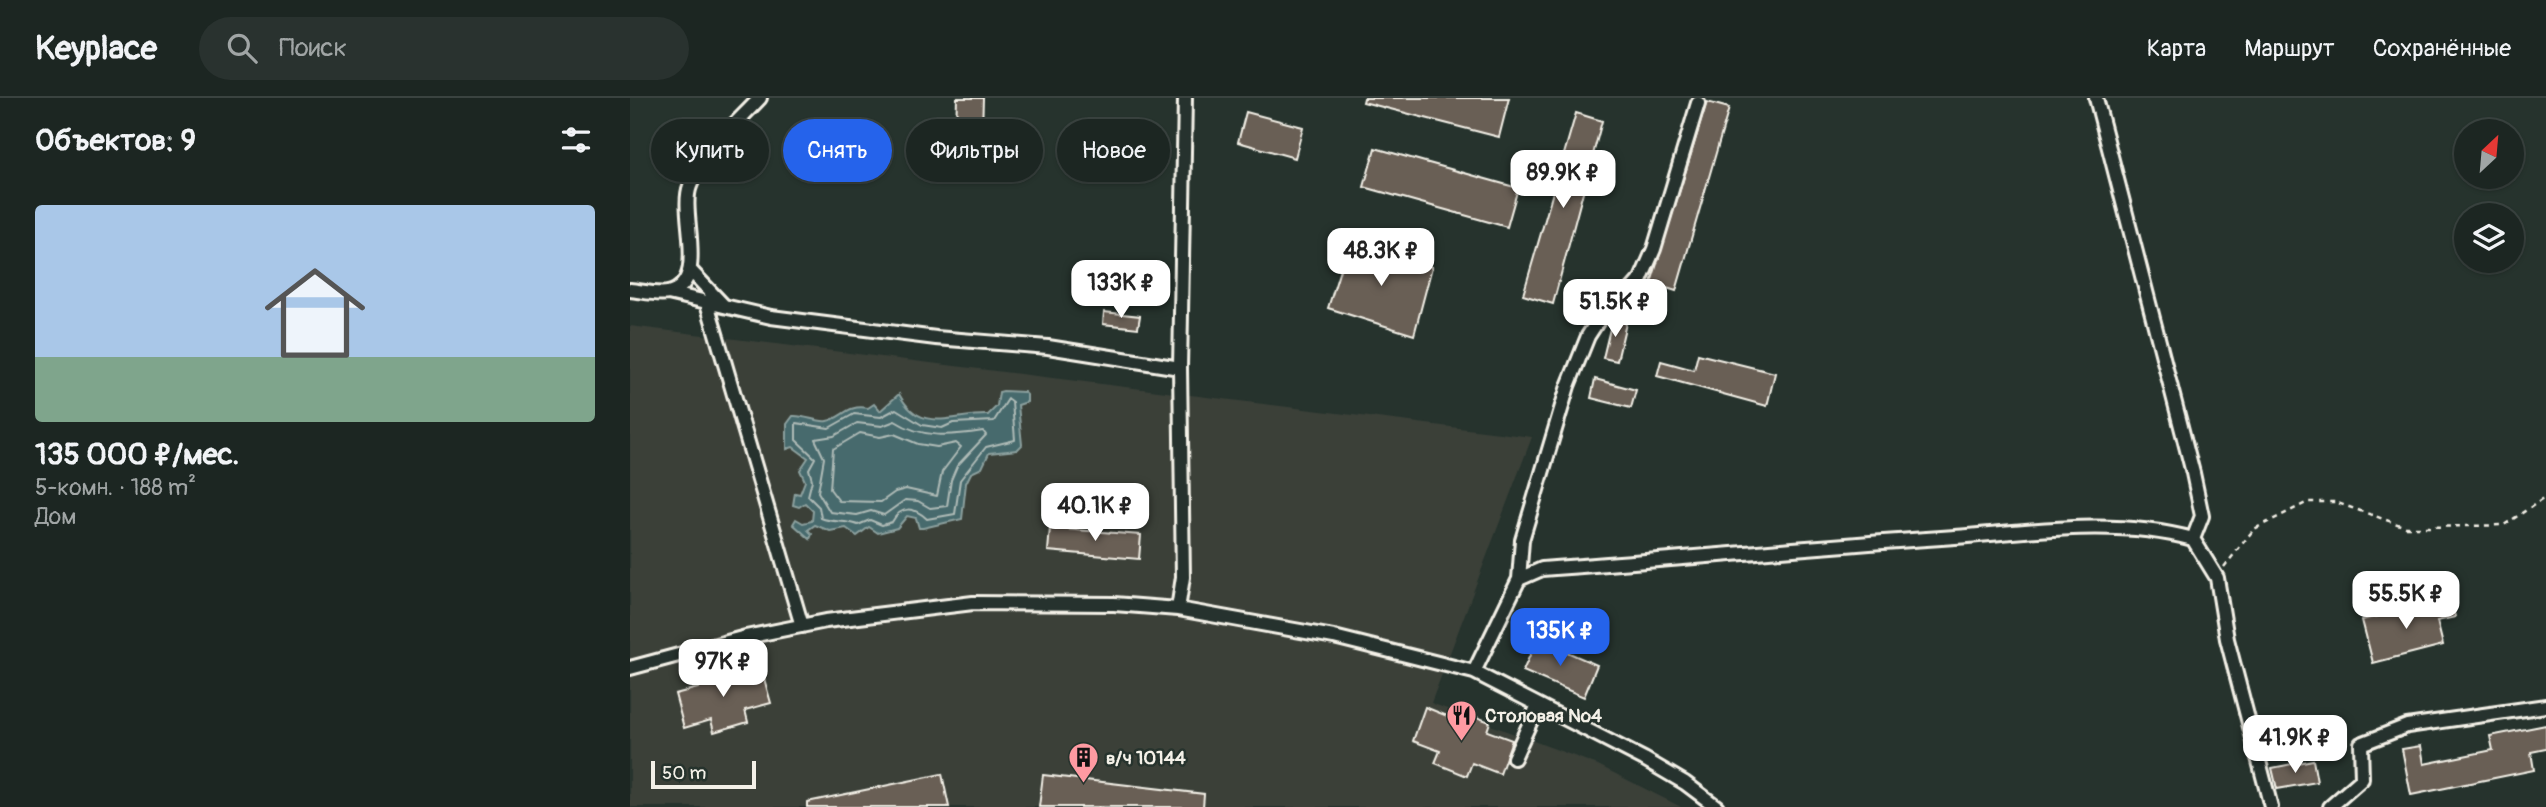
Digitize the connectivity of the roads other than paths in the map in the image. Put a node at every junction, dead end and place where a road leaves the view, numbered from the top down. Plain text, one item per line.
1 (760, 98) edge
2 (1185, 98) edge
3 (2096, 98) edge
4 (1698, 103) dead end
5 (691, 271) junction
6 (630, 290) edge
7 (668, 293) junction
8 (707, 303) junction
9 (726, 308) junction
10 (1180, 368) junction
11 (2193, 539) junction
12 (1519, 579) junction
13 (1178, 609) junction
14 (802, 626) junction
15 (630, 668) edge
16 (1474, 672) junction
17 (1538, 705) junction
18 (2546, 706) edge
19 (1514, 758) dead end
20 (1717, 807) edge
21 (2271, 807) edge
22 (2330, 807) edge

1 - 5 street
2 - 10 street
3 - 11 street
4 - 12 street
5 - 7 street
5 - 9 street
6 - 7 street
7 - 8 street
8 - 9 street
8 - 14 street
9 - 10 street
10 - 13 street
11 - 12 street
11 - 21 street
12 - 16 street
13 - 14 street
13 - 16 street
14 - 15 street
16 - 17 street
17 - 19 street
17 - 20 street
18 - 22 street

